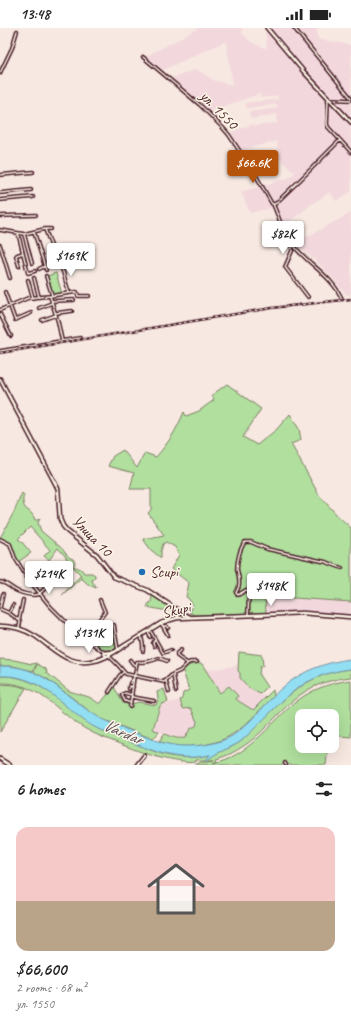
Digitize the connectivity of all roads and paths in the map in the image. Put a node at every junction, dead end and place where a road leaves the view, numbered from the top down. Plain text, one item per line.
1 (267, 28) edge
2 (294, 28) edge
3 (17, 32) dead end
4 (144, 57) dead end
5 (0, 73) edge
6 (328, 99) junction
7 (351, 99) edge
8 (351, 122) edge
9 (340, 140) junction
10 (351, 152) edge
11 (33, 172) dead end
12 (0, 175) edge
13 (31, 190) dead end
14 (0, 193) edge
15 (33, 197) dead end
16 (0, 200) edge
17 (273, 204) junction
18 (36, 215) dead end
19 (0, 216) edge
20 (45, 229) junction
21 (51, 229) dead end
22 (0, 230) edge
23 (34, 232) junction
24 (18, 233) junction
25 (24, 234) junction
26 (0, 245) edge
27 (292, 245) junction
28 (23, 253) junction
29 (57, 262) dead end
30 (32, 263) dead end
31 (60, 265) dead end
32 (19, 266) dead end
33 (46, 266) junction
34 (39, 268) dead end
35 (46, 270) dead end
36 (35, 271) dead end
37 (46, 276) dead end
38 (10, 278) dead end
39 (34, 278) dead end
40 (28, 280) dead end
41 (5, 292) dead end
42 (69, 293) junction
43 (51, 296) junction
44 (88, 296) dead end
45 (39, 297) junction
46 (308, 297) dead end
47 (33, 298) junction
48 (342, 299) dead end
49 (74, 300) dead end
50 (52, 302) junction
51 (10, 306) junction
52 (39, 308) dead end
53 (0, 309) edge
54 (72, 311) dead end
55 (31, 313) dead end
56 (0, 314) edge
57 (56, 314) junction
58 (42, 320) dead end
59 (11, 336) dead end
60 (80, 338) dead end
61 (62, 341) junction
62 (0, 351) edge
63 (0, 379) edge
64 (0, 539) edge
65 (342, 568) dead end
66 (47, 571) dead end
67 (60, 573) dead end
68 (55, 579) junction
69 (0, 582) edge
70 (3, 594) dead end
71 (40, 594) junction
72 (22, 600) dead end
73 (100, 600) dead end
74 (13, 605) dead end
75 (0, 608) edge
76 (178, 610) junction
77 (9, 613) junction
78 (248, 615) junction
79 (191, 617) junction
80 (351, 617) edge
81 (178, 618) junction
82 (18, 620) junction
83 (114, 625) dead end
84 (162, 625) junction
85 (0, 626) edge
86 (19, 628) junction
87 (168, 628) dead end
88 (149, 631) junction
89 (141, 635) junction
90 (168, 635) dead end
91 (150, 637) dead end
92 (155, 640) junction
93 (160, 642) dead end
94 (157, 644) junction
95 (96, 646) junction
96 (154, 646) dead end
97 (118, 650) junction
98 (171, 650) dead end
99 (181, 650) dead end
100 (143, 651) dead end
101 (104, 653) junction
102 (107, 656) junction
103 (130, 660) dead end
104 (167, 661) dead end
105 (197, 662) dead end
106 (187, 663) junction
107 (136, 666) junction
108 (124, 672) junction
109 (136, 672) junction
110 (173, 674) junction
111 (128, 675) junction
112 (133, 678) junction
113 (166, 681) junction
114 (130, 683) dead end
115 (126, 686) dead end
116 (133, 687) junction
117 (176, 691) dead end
118 (109, 692) dead end
119 (169, 692) dead end
120 (132, 696) junction
121 (154, 701) dead end
122 (131, 703) junction
123 (130, 707) dead end
124 (144, 756) dead end
125 (1, 759) edge
126 (10, 765) edge
127 (137, 765) edge

1 - 6 street
2 - 7 street
3 - 5 street
4 - 17 street, ул. 1550
6 - 7 street
6 - 8 street
6 - 9 street
9 - 10 street
9 - 17 street
11 - 12 street
13 - 14 street
15 - 16 street
17 - 27 street, ул. 1550
18 - 19 street
20 - 21 street
20 - 23 street
20 - 29 street
22 - 24 street
23 - 25 street
23 - 33 street
24 - 25 street
24 - 28 street
25 - 30 street
26 - 38 street
27 - 46 street
27 - 48 street, ул. 1550
28 - 32 street
28 - 36 street
31 - 42 street
33 - 34 street
33 - 35 street
37 - 43 street
39 - 45 street
40 - 47 street
41 - 51 street
42 - 43 street
42 - 44 street
43 - 45 street
43 - 50 street
45 - 47 street
47 - 51 street
49 - 50 street
50 - 52 street
50 - 57 street
51 - 53 street
51 - 55 street
54 - 57 street
56 - 59 street
57 - 58 street
57 - 61 street
60 - 61 street
61 - 62 street
63 - 76 street, Улица 10
64 - 71 street
65 - 78 street
66 - 68 street
67 - 68 street
68 - 71 street
69 - 71 street
70 - 75 street
71 - 95 street
72 - 82 street
73 - 95 street
74 - 77 street
75 - 77 street
76 - 79 street, Улица 10
76 - 81 street
77 - 82 street
78 - 79 street, Skupi
78 - 80 street, Skupi
79 - 81 street, Skupi
81 - 84 street, Skupi
82 - 86 street
83 - 97 street
84 - 87 street
84 - 88 street, Skupi
84 - 90 street
85 - 86 street, Skupi
86 - 102 street, Skupi
88 - 89 street, Skupi
88 - 91 street
88 - 92 street
89 - 97 street, Skupi
89 - 100 street
92 - 94 street
92 - 96 street
93 - 94 street
94 - 98 street
95 - 101 street
97 - 101 street
97 - 102 street, Skupi
99 - 106 street
101 - 102 street
102 - 108 street
103 - 107 street
104 - 107 street
105 - 106 street
106 - 110 street
107 - 109 street
108 - 111 street
108 - 118 street
109 - 111 street
109 - 112 street
110 - 113 street
110 - 117 street
111 - 112 street
112 - 113 street
112 - 114 street
112 - 116 street
113 - 119 street
115 - 116 street
116 - 120 street
120 - 121 street
120 - 122 street
120 - 122 street
122 - 123 street
124 - 127 street
125 - 126 street

